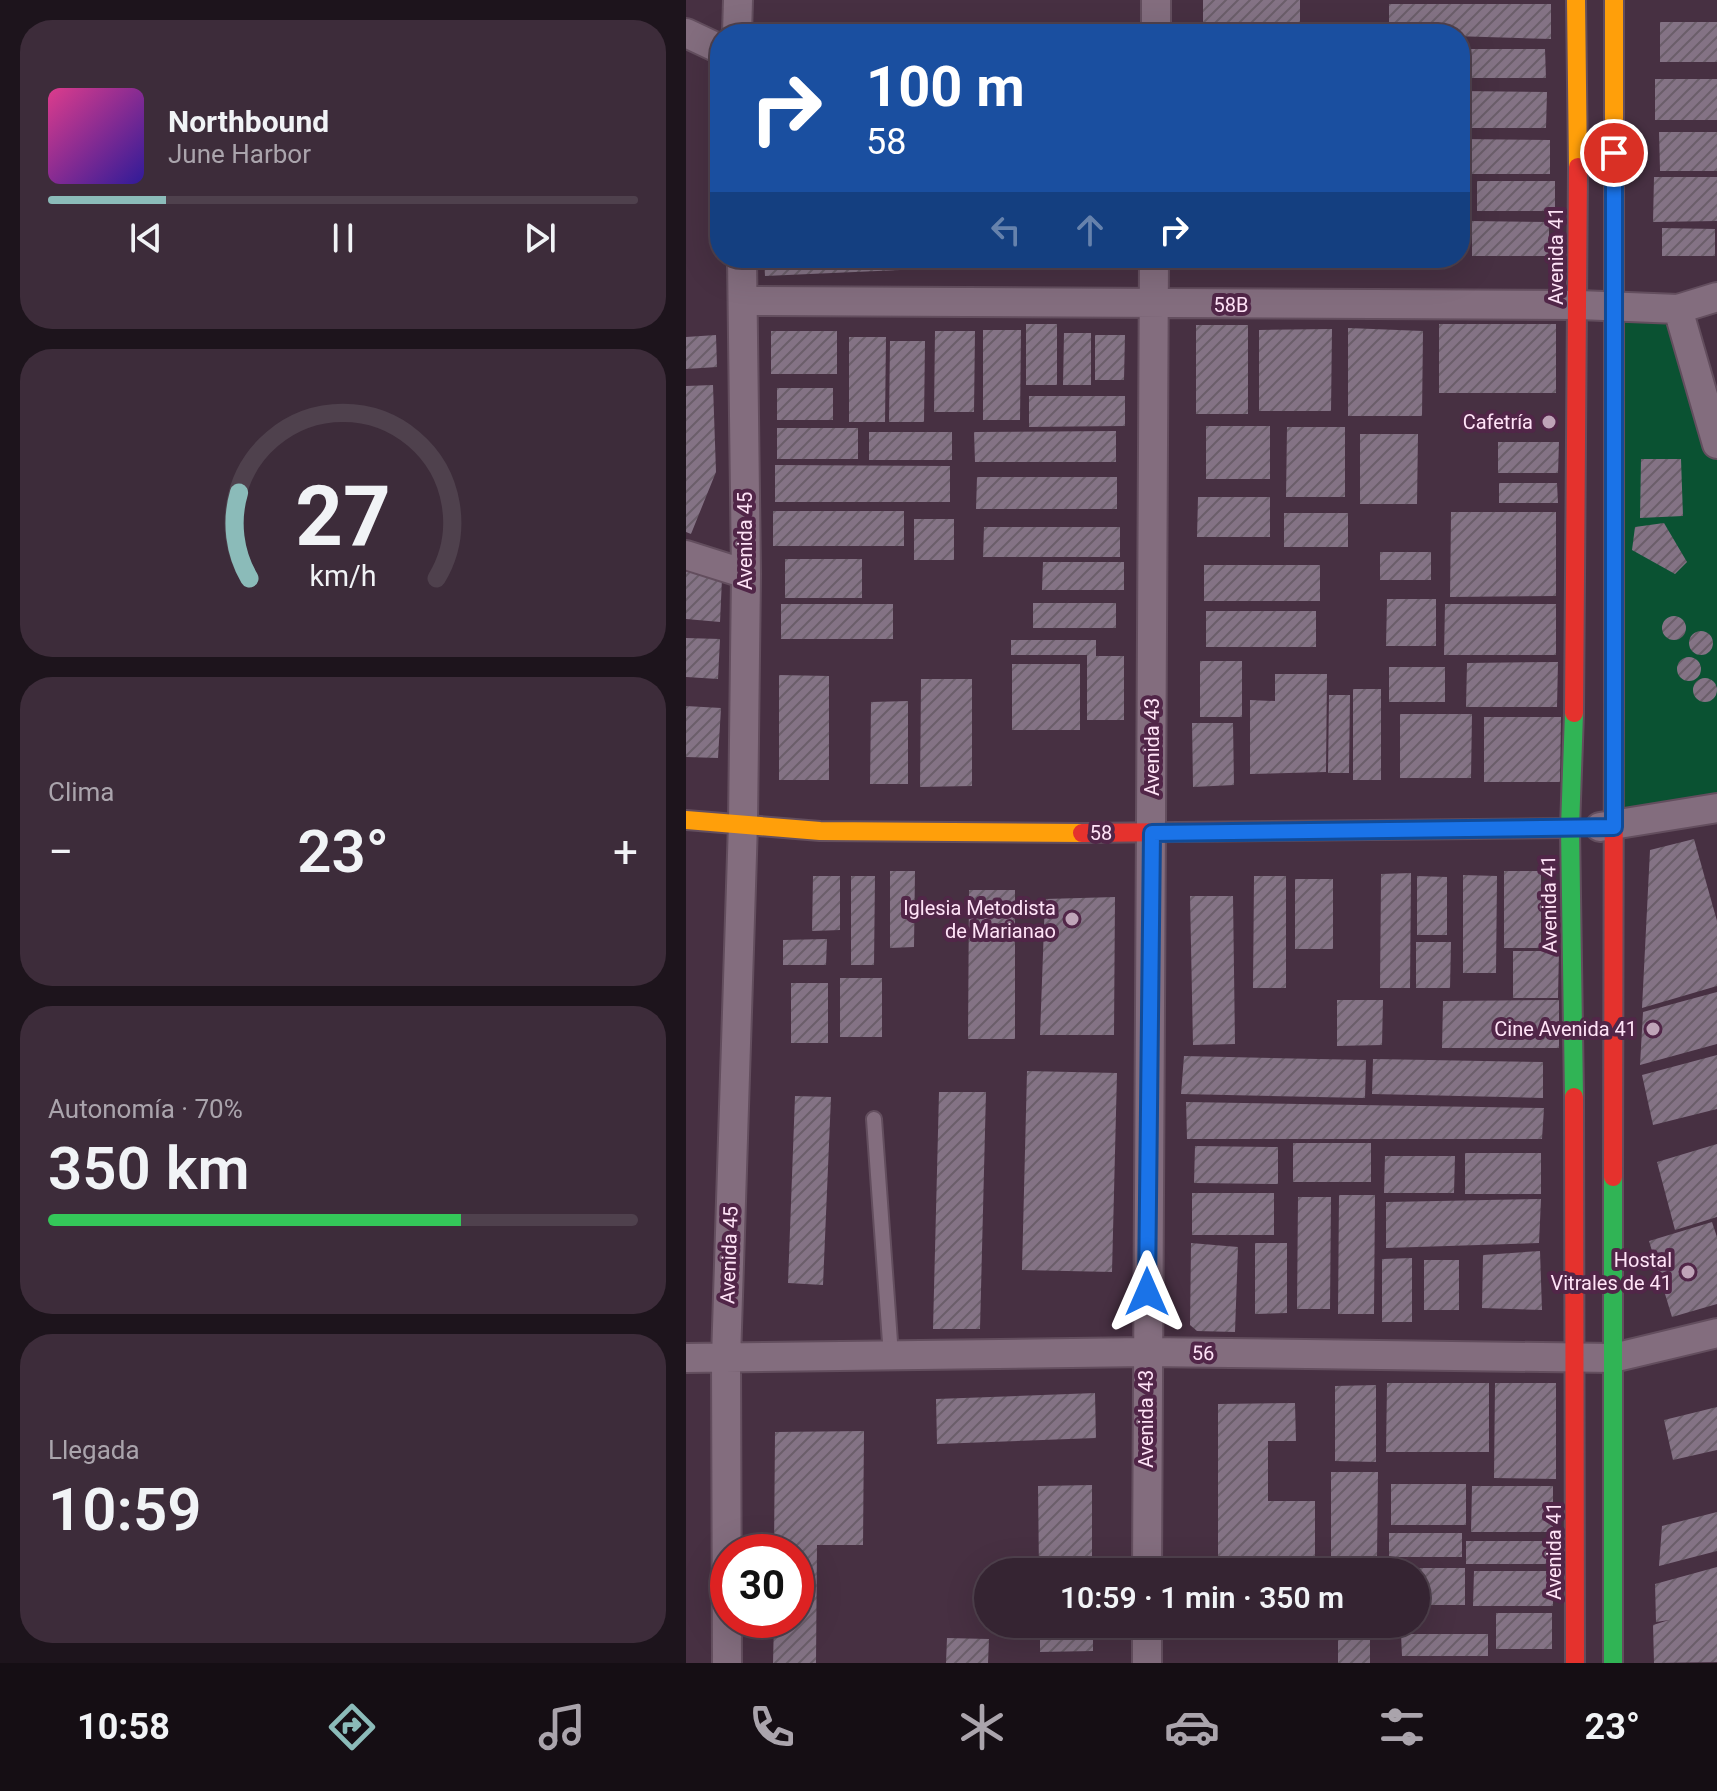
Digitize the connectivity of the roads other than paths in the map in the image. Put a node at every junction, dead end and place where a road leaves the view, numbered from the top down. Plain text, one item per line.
1 (738, 0) edge
2 (1156, 0) edge
3 (1576, 0) edge
4 (1614, 0) edge
5 (737, 24) edge
6 (1156, 24) edge
7 (686, 33) edge
8 (710, 44) edge
9 (742, 268) edge
10 (1154, 268) edge
11 (1717, 297) edge
12 (743, 301) junction
13 (1153, 305) junction
14 (1579, 305) junction
15 (1613, 307) junction
16 (1678, 309) junction
17 (1717, 444) edge
18 (686, 555) edge
19 (746, 574) junction
20 (1717, 808) edge
21 (686, 820) edge
22 (1614, 827) junction
23 (1570, 828) junction
24 (1152, 833) junction
25 (738, 838) junction
26 (874, 1119) dead end
27 (1717, 1333) edge
28 (1146, 1352) junction
29 (891, 1356) junction
30 (686, 1358) edge
31 (1577, 1358) junction
32 (1613, 1358) junction
33 (726, 1359) junction
34 (1147, 1558) edge
35 (1147, 1638) edge
36 (727, 1663) edge
37 (1147, 1663) edge
38 (1575, 1663) edge
39 (1613, 1663) edge

1 - 5 street
2 - 6 street
3 - 14 main road, Avenida 41
4 - 15 main road
7 - 8 street
9 - 12 street, Avenida 45
10 - 13 street, Avenida 43
11 - 16 street, 58B
12 - 13 street, 58B
12 - 19 street, Avenida 45
13 - 14 street, 58B
13 - 24 street, Avenida 43
14 - 15 street, 58B
14 - 23 main road, Avenida 41
15 - 16 street, 58B
15 - 22 main road
16 - 17 street
18 - 19 street
19 - 25 street, Avenida 45
20 - 22 street, 58
21 - 25 main road, 58
22 - 23 street, 58
22 - 32 main road
23 - 24 main road, 58
23 - 31 main road, Avenida 41
24 - 25 main road, 58
24 - 28 street, Avenida 43
25 - 33 street, Avenida 45
26 - 29 lane
27 - 32 street, 56
28 - 29 street, 56
28 - 31 street, 56
28 - 34 street, Avenida 43
29 - 33 street, 56
30 - 33 street, 56
31 - 32 street, 56
31 - 38 main road, Avenida 41
32 - 39 main road
33 - 36 street, Avenida 45
35 - 37 street

